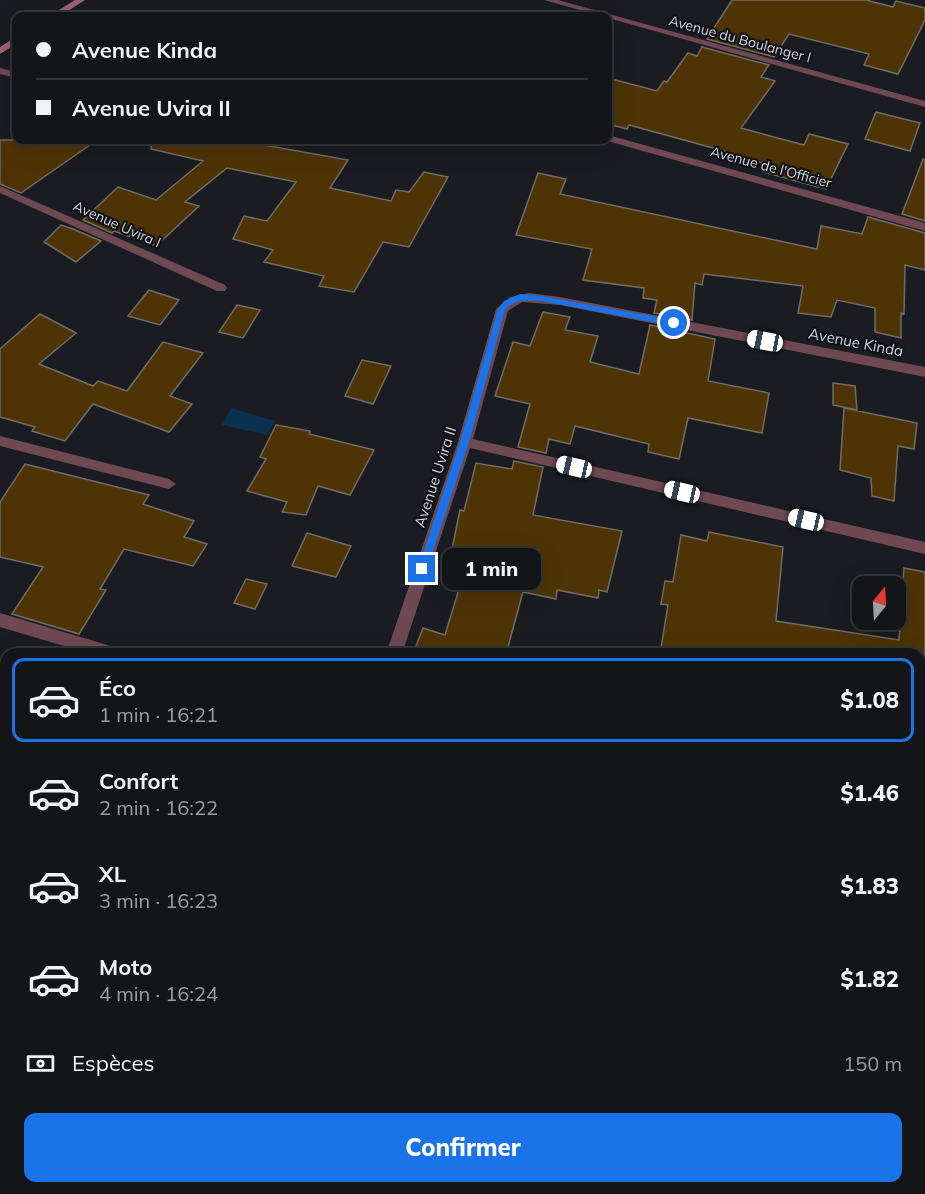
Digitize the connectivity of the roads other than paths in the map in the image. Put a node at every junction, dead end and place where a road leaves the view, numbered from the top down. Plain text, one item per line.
1 (81, 0) edge
2 (548, 0) edge
3 (61, 12) edge
4 (592, 12) edge
5 (612, 18) edge
6 (925, 104) edge
7 (612, 139) edge
8 (0, 189) edge
9 (925, 227) edge
10 (221, 288) dead end
11 (502, 309) joint
12 (925, 372) edge
13 (0, 441) edge
14 (465, 442) junction
15 (169, 484) dead end
16 (925, 549) edge
17 (0, 620) edge
18 (94, 648) edge
19 (396, 648) edge

1 - 3 main road
2 - 4 street, Avenue du Boulanger I
5 - 6 street, Avenue du Boulanger I
7 - 9 street, Avenue de l'Officier
8 - 10 street, Avenue Uvira I
11 - 12 street, Avenue Kinda
11 - 14 street, Avenue Uvira II
13 - 15 street
14 - 16 street
14 - 19 street, Avenue Uvira II
17 - 18 street

